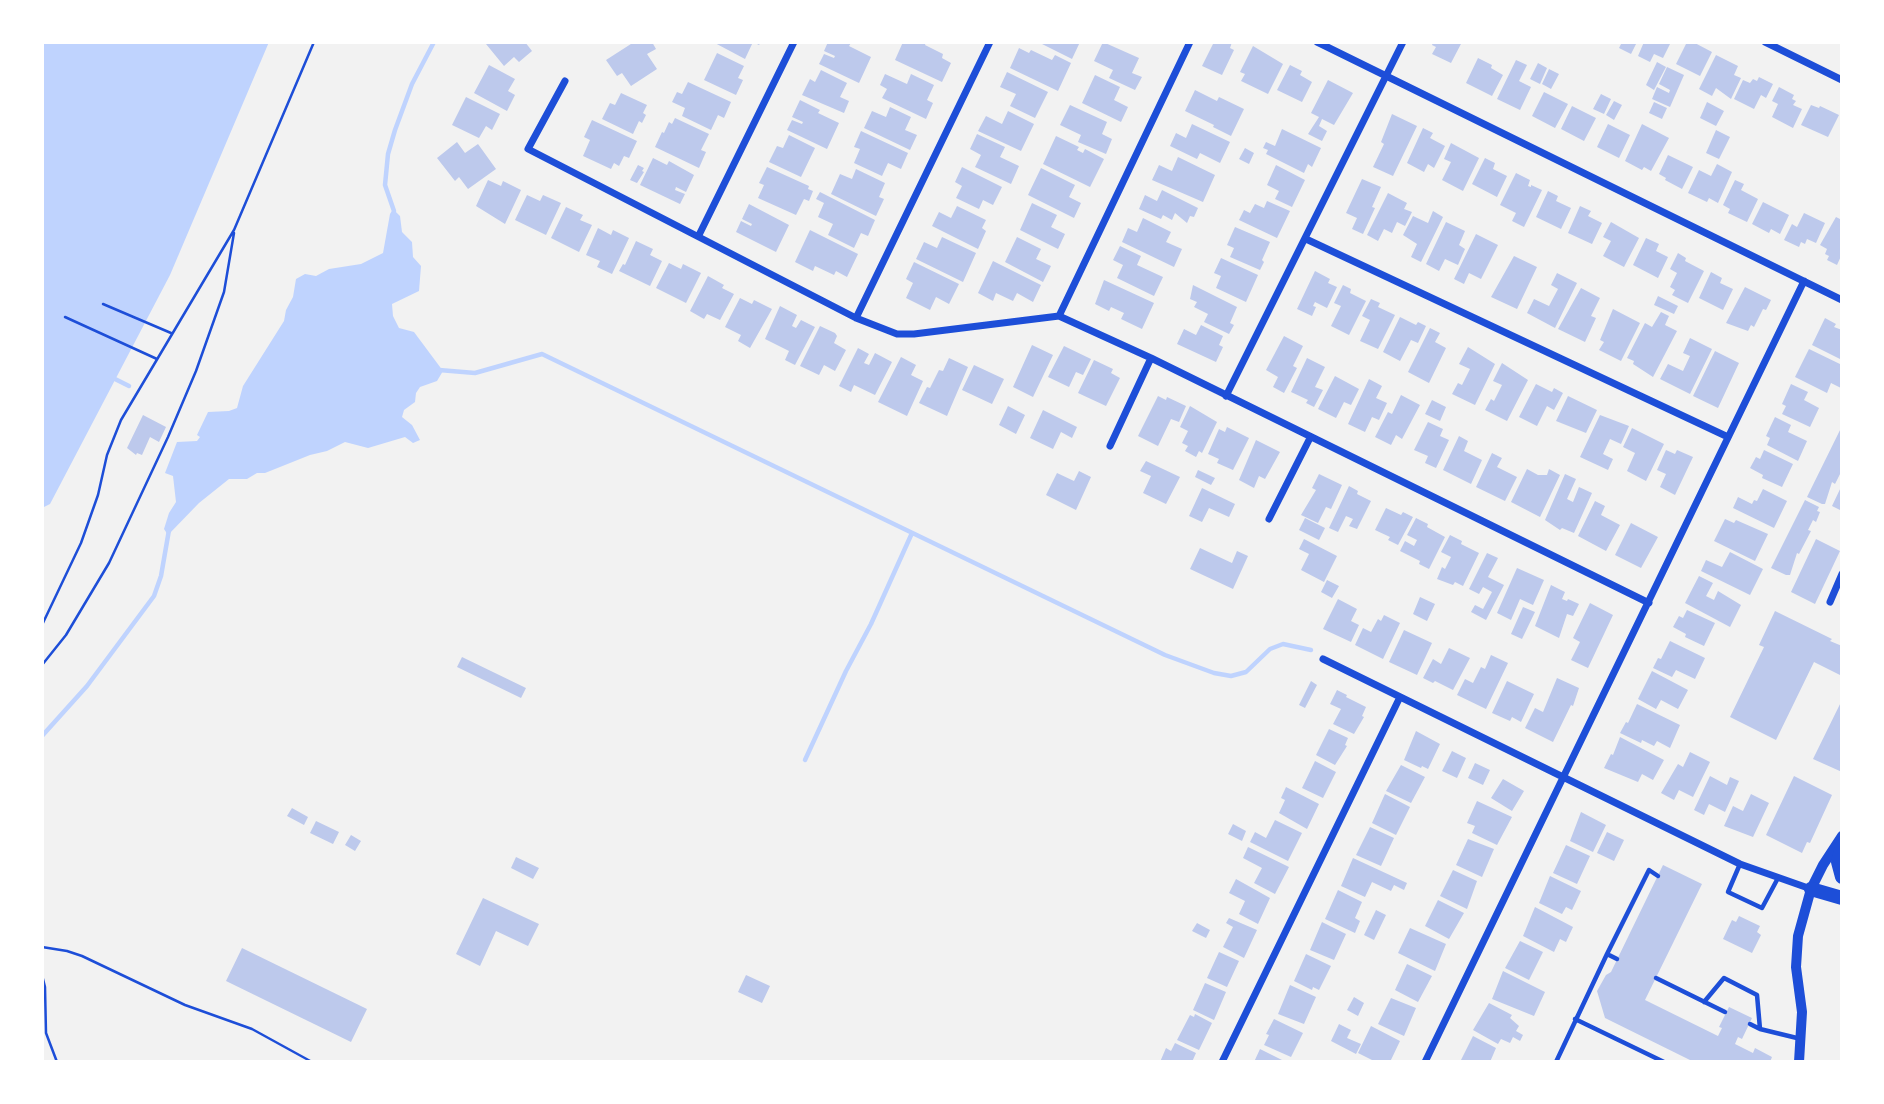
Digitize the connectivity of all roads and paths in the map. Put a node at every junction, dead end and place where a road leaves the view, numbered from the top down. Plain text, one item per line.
1 (314, 42) edge
2 (794, 42) edge
3 (990, 42) edge
4 (1190, 42) edge
5 (1318, 42) edge
6 (1403, 42) edge
7 (1765, 42) edge
8 (1387, 77) junction
9 (1842, 80) edge
10 (565, 81) dead end
11 (234, 230) junction
12 (699, 235) junction
13 (1306, 239) junction
14 (1804, 281) junction
15 (1842, 300) edge
16 (103, 304) dead end
17 (1059, 316) junction
18 (65, 317) dead end
19 (856, 318) junction
20 (172, 334) junction
21 (157, 359) junction
22 (1151, 359) junction
23 (1226, 396) junction
24 (1728, 437) junction
25 (1310, 438) junction
26 (1110, 446) dead end
27 (1269, 519) dead end
28 (1842, 574) edge
29 (1649, 603) junction
30 (1830, 603) dead end
31 (42, 625) edge
32 (1323, 659) dead end
33 (42, 665) edge
34 (1400, 697) junction
35 (1563, 778) junction
36 (1842, 836) edge
37 (1842, 846) edge
38 (1740, 864) junction
39 (1658, 876) dead end
40 (1842, 877) edge
41 (1778, 878) junction
42 (1811, 889) junction
43 (1842, 898) edge
44 (42, 947) edge
45 (1607, 954) junction
46 (1617, 959) dead end
47 (42, 975) edge
48 (1656, 978) dead end
49 (1704, 1002) junction
50 (1725, 1012) dead end
51 (1575, 1020) junction
52 (1750, 1024) dead end
53 (1760, 1029) junction
54 (46, 1033) junction
55 (42, 1038) edge
56 (1801, 1039) junction
57 (57, 1062) edge
58 (312, 1062) edge
59 (1222, 1062) edge
60 (1425, 1062) edge
61 (1556, 1062) edge
62 (1664, 1062) edge
63 (1799, 1062) edge

1 - 11 path
2 - 12 street
3 - 19 street
4 - 17 street
5 - 8 street
6 - 8 street
7 - 9 street
8 - 13 street
8 - 14 street
10 - 12 street
11 - 20 path
11 - 33 path
12 - 19 street
13 - 23 street
13 - 24 street
14 - 15 street
14 - 24 street
16 - 20 path
17 - 19 street
17 - 22 street
18 - 21 path
20 - 21 path
21 - 31 path
22 - 23 street
22 - 26 street
23 - 25 street
24 - 29 street
25 - 27 street
25 - 29 street
28 - 30 street
29 - 35 street
32 - 34 street
34 - 35 street
34 - 59 street
35 - 38 street
35 - 60 street
36 - 42 street
37 - 40 highway
38 - 41 street
38 - 41 lane
39 - 45 lane
41 - 42 street
42 - 43 highway
42 - 56 street
44 - 58 path
45 - 46 lane
45 - 51 lane
47 - 54 path
48 - 49 lane
49 - 50 lane
49 - 53 lane
51 - 61 lane
51 - 62 lane
52 - 53 lane
53 - 56 lane
54 - 55 path
54 - 57 path
56 - 63 street

